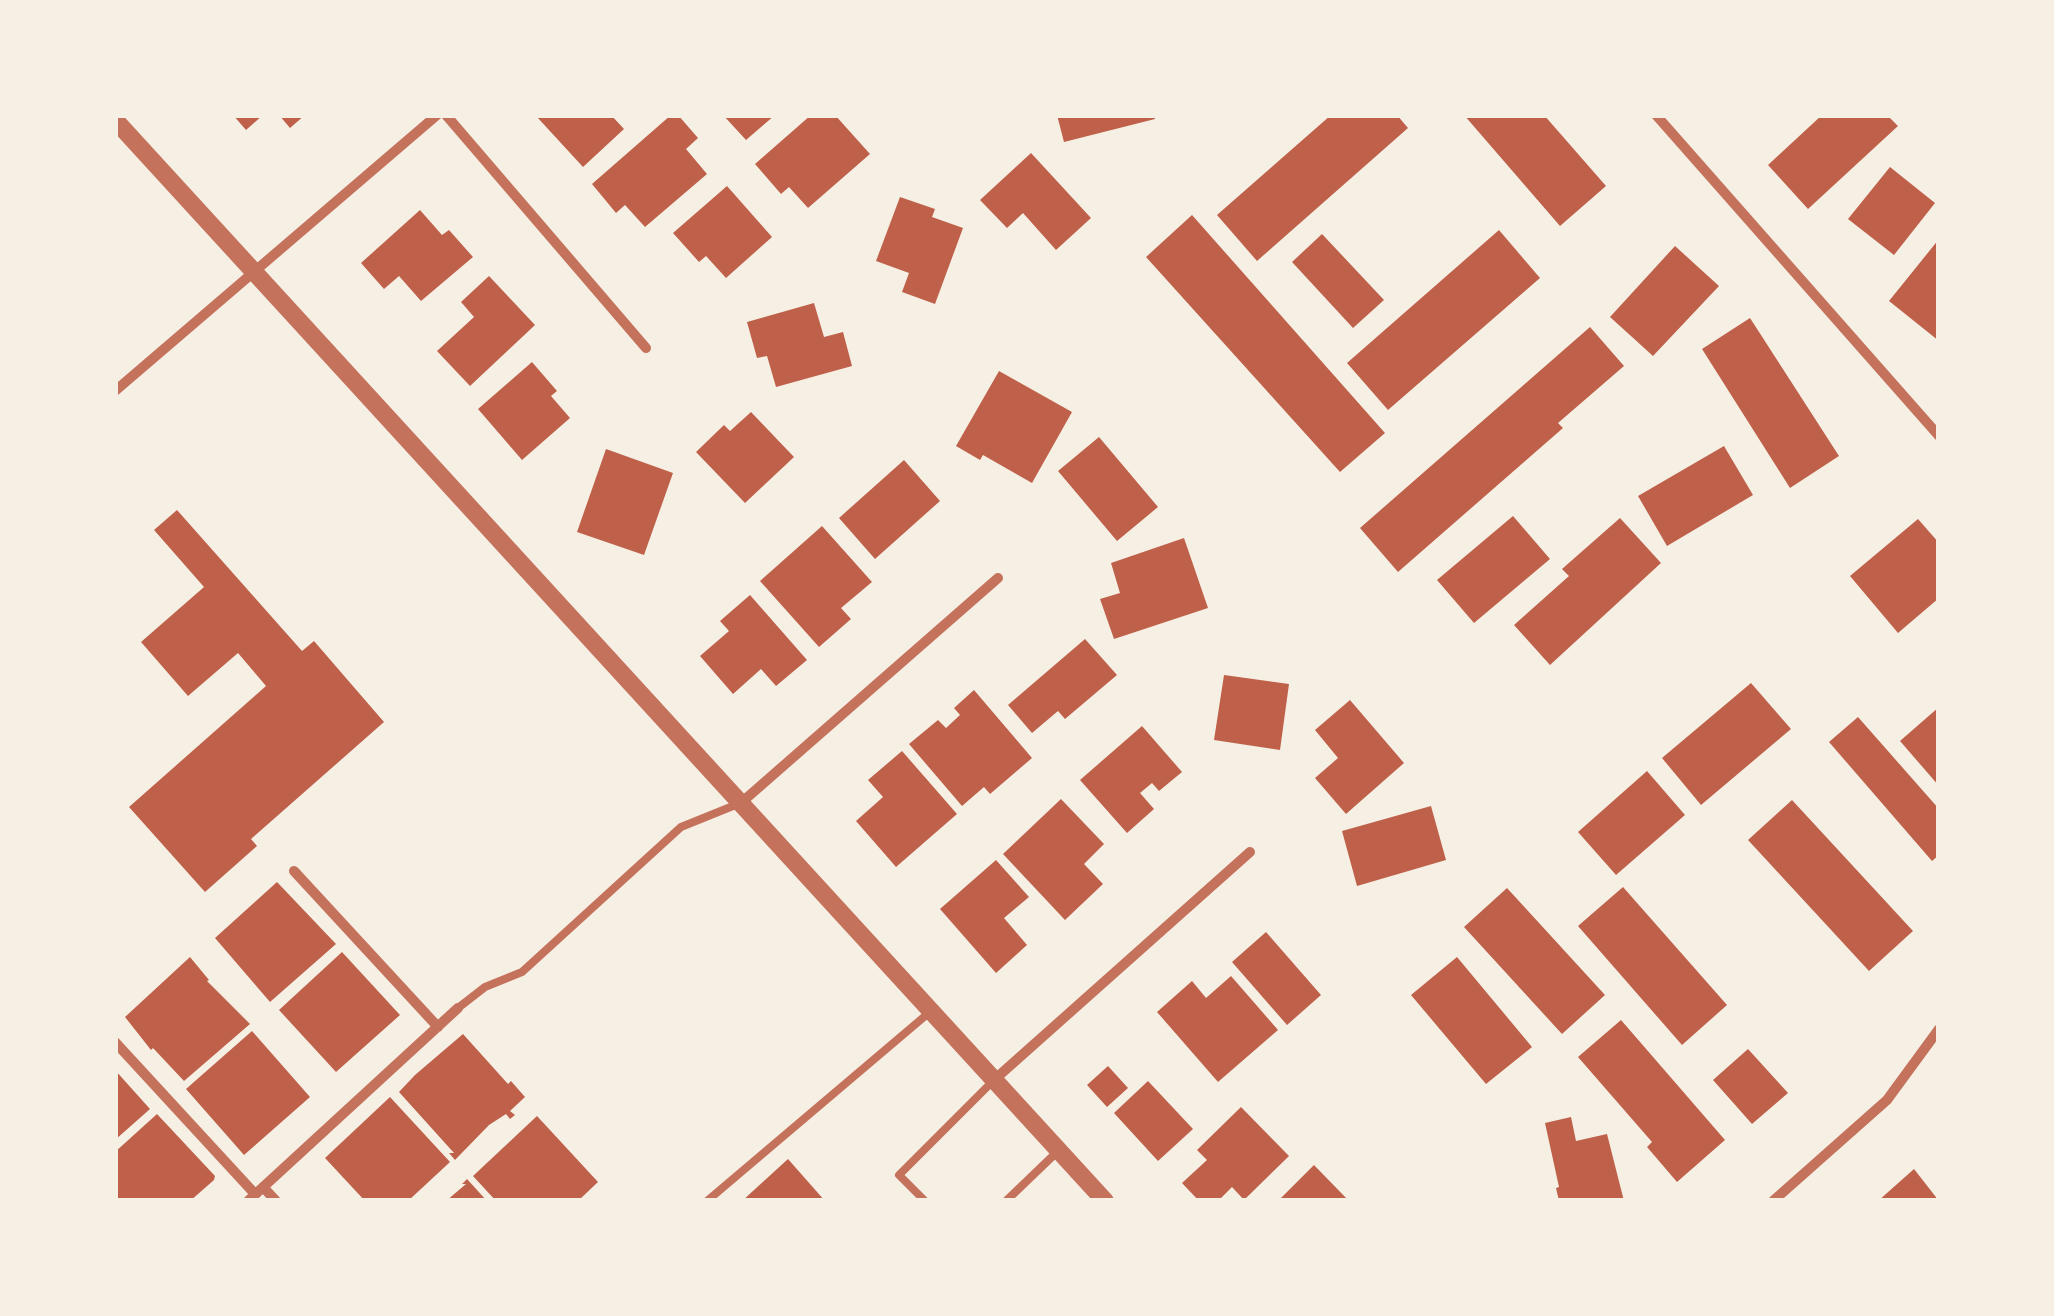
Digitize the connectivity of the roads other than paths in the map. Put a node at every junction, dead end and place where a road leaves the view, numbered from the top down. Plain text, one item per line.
1 (437, 115) edge
2 (446, 115) edge
3 (1656, 115) edge
4 (115, 120) edge
5 (256, 270) junction
6 (646, 348) dead end
7 (115, 392) edge
8 (1939, 436) edge
9 (998, 578) dead end
10 (742, 802) junction
11 (1250, 852) dead end
12 (294, 871) dead end
13 (458, 1008) joint
14 (932, 1010) junction
15 (438, 1028) junction
16 (1939, 1028) edge
17 (115, 1042) edge
18 (994, 1080) junction
19 (1059, 1151) junction
20 (255, 1194) edge
21 (276, 1201) edge
22 (707, 1201) edge
23 (925, 1201) edge
24 (1006, 1201) edge
25 (1104, 1201) edge
26 (1773, 1201) edge

1 - 5 street
2 - 6 street
3 - 8 street
4 - 5 street
5 - 7 street
5 - 10 street
9 - 10 street
10 - 13 lane
10 - 14 street
11 - 18 street
12 - 15 street
13 - 15 street
14 - 18 street
14 - 22 lane
15 - 20 street
16 - 26 street
17 - 20 street
18 - 19 street
18 - 23 lane
19 - 24 lane
19 - 25 street
20 - 21 street

